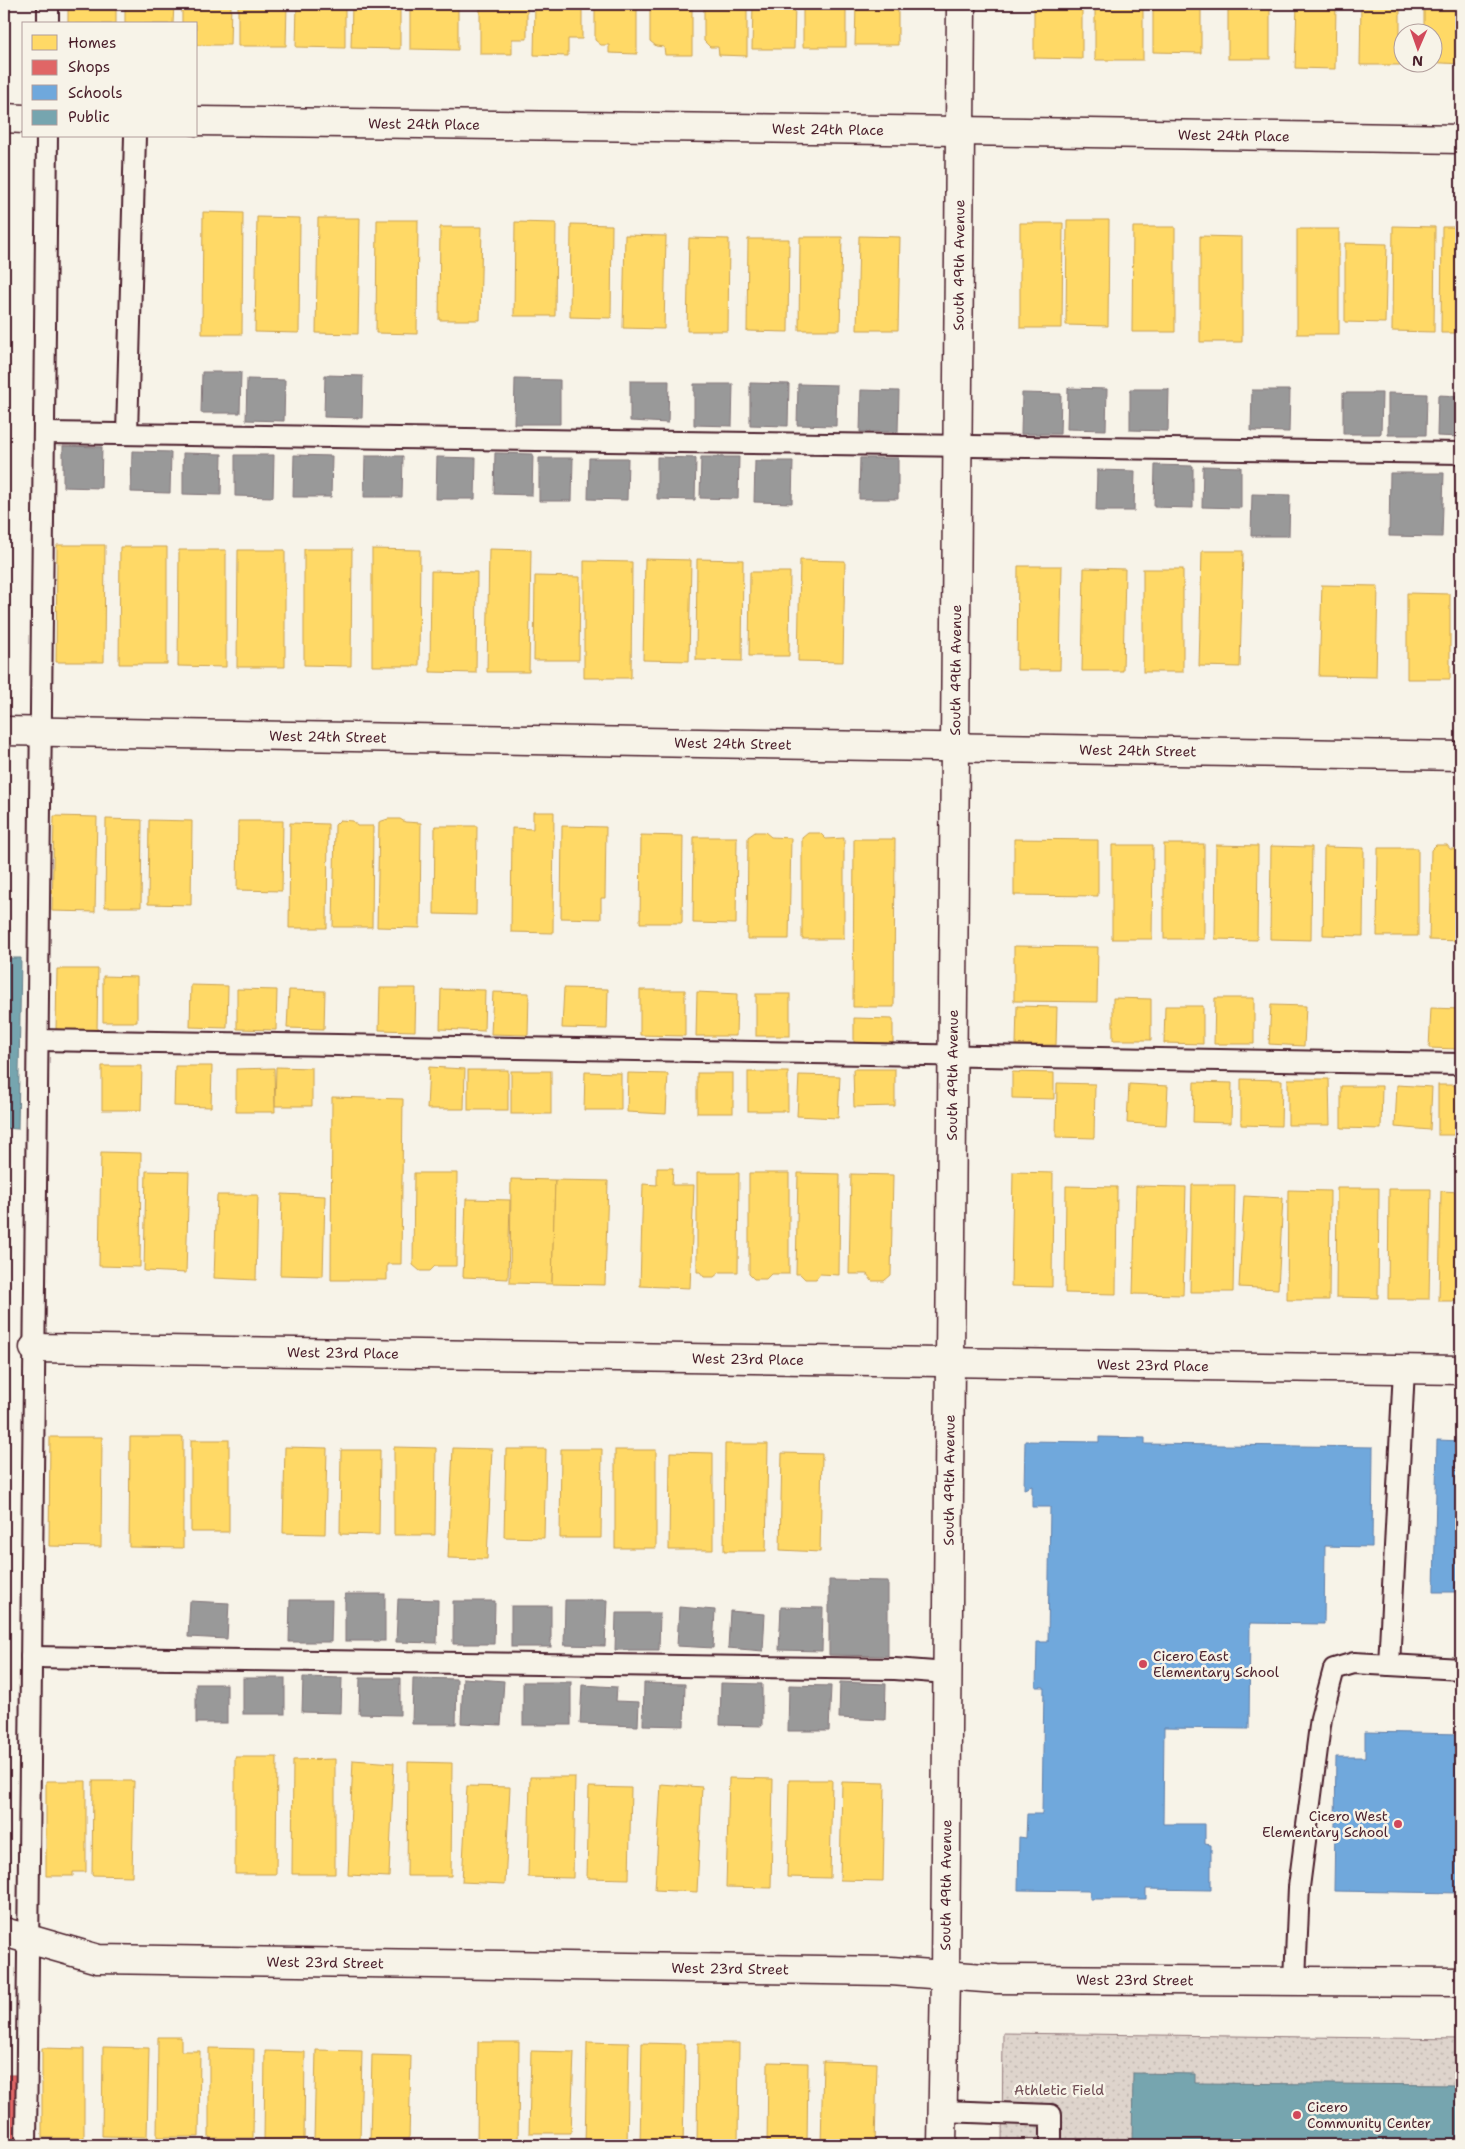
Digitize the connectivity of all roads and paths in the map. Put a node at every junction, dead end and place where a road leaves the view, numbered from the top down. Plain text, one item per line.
1 (48, 4) edge
2 (961, 4) edge
3 (48, 22) edge
4 (4, 118) edge
5 (22, 119) edge
6 (198, 121) edge
7 (960, 131) junction
8 (47, 138) edge
9 (135, 138) edge
10 (1461, 139) edge
11 (45, 433) junction
12 (127, 434) junction
13 (957, 446) junction
14 (1461, 453) edge
15 (4, 731) edge
16 (40, 731) junction
17 (955, 747) junction
18 (1461, 756) edge
19 (38, 1040) junction
20 (952, 1055) junction
21 (1461, 1064) edge
22 (34, 1348) junction
23 (950, 1363) junction
24 (1404, 1370) junction
25 (1461, 1370) edge
26 (31, 1657) junction
27 (1389, 1664) junction
28 (1461, 1669) edge
29 (947, 1673) junction
30 (10, 1934) edge
31 (945, 1976) junction
32 (1295, 1980) junction
33 (1461, 1982) edge
34 (942, 2111) junction
35 (26, 2145) edge
36 (942, 2145) edge
37 (1051, 2145) edge

1 - 3 lane
2 - 7 street, South 49th Avenue
4 - 5 street
6 - 7 street, West 24th Place
7 - 10 street, West 24th Place
7 - 13 street, South 49th Avenue
8 - 11 lane
9 - 12 lane
11 - 12 lane
11 - 16 lane
12 - 13 lane
13 - 14 lane
13 - 17 street, South 49th Avenue
15 - 16 street, West 24th Street
16 - 17 street, West 24th Street
16 - 19 lane
17 - 18 street, West 24th Street
17 - 20 street, South 49th Avenue
19 - 20 lane
19 - 22 lane
20 - 21 lane
20 - 23 street, South 49th Avenue
22 - 23 street, West 23rd Place
22 - 26 lane
23 - 24 street, West 23rd Place
23 - 29 street, South 49th Avenue
24 - 25 street, West 23rd Place
24 - 27 lane
26 - 29 lane
26 - 30 lane
27 - 28 lane
27 - 32 lane
29 - 31 street, South 49th Avenue
30 - 31 street, West 23rd Street
30 - 35 lane
31 - 32 street, West 23rd Street
31 - 34 street, South 49th Avenue
32 - 33 street, West 23rd Street
34 - 36 street, South 49th Avenue
34 - 37 lane

